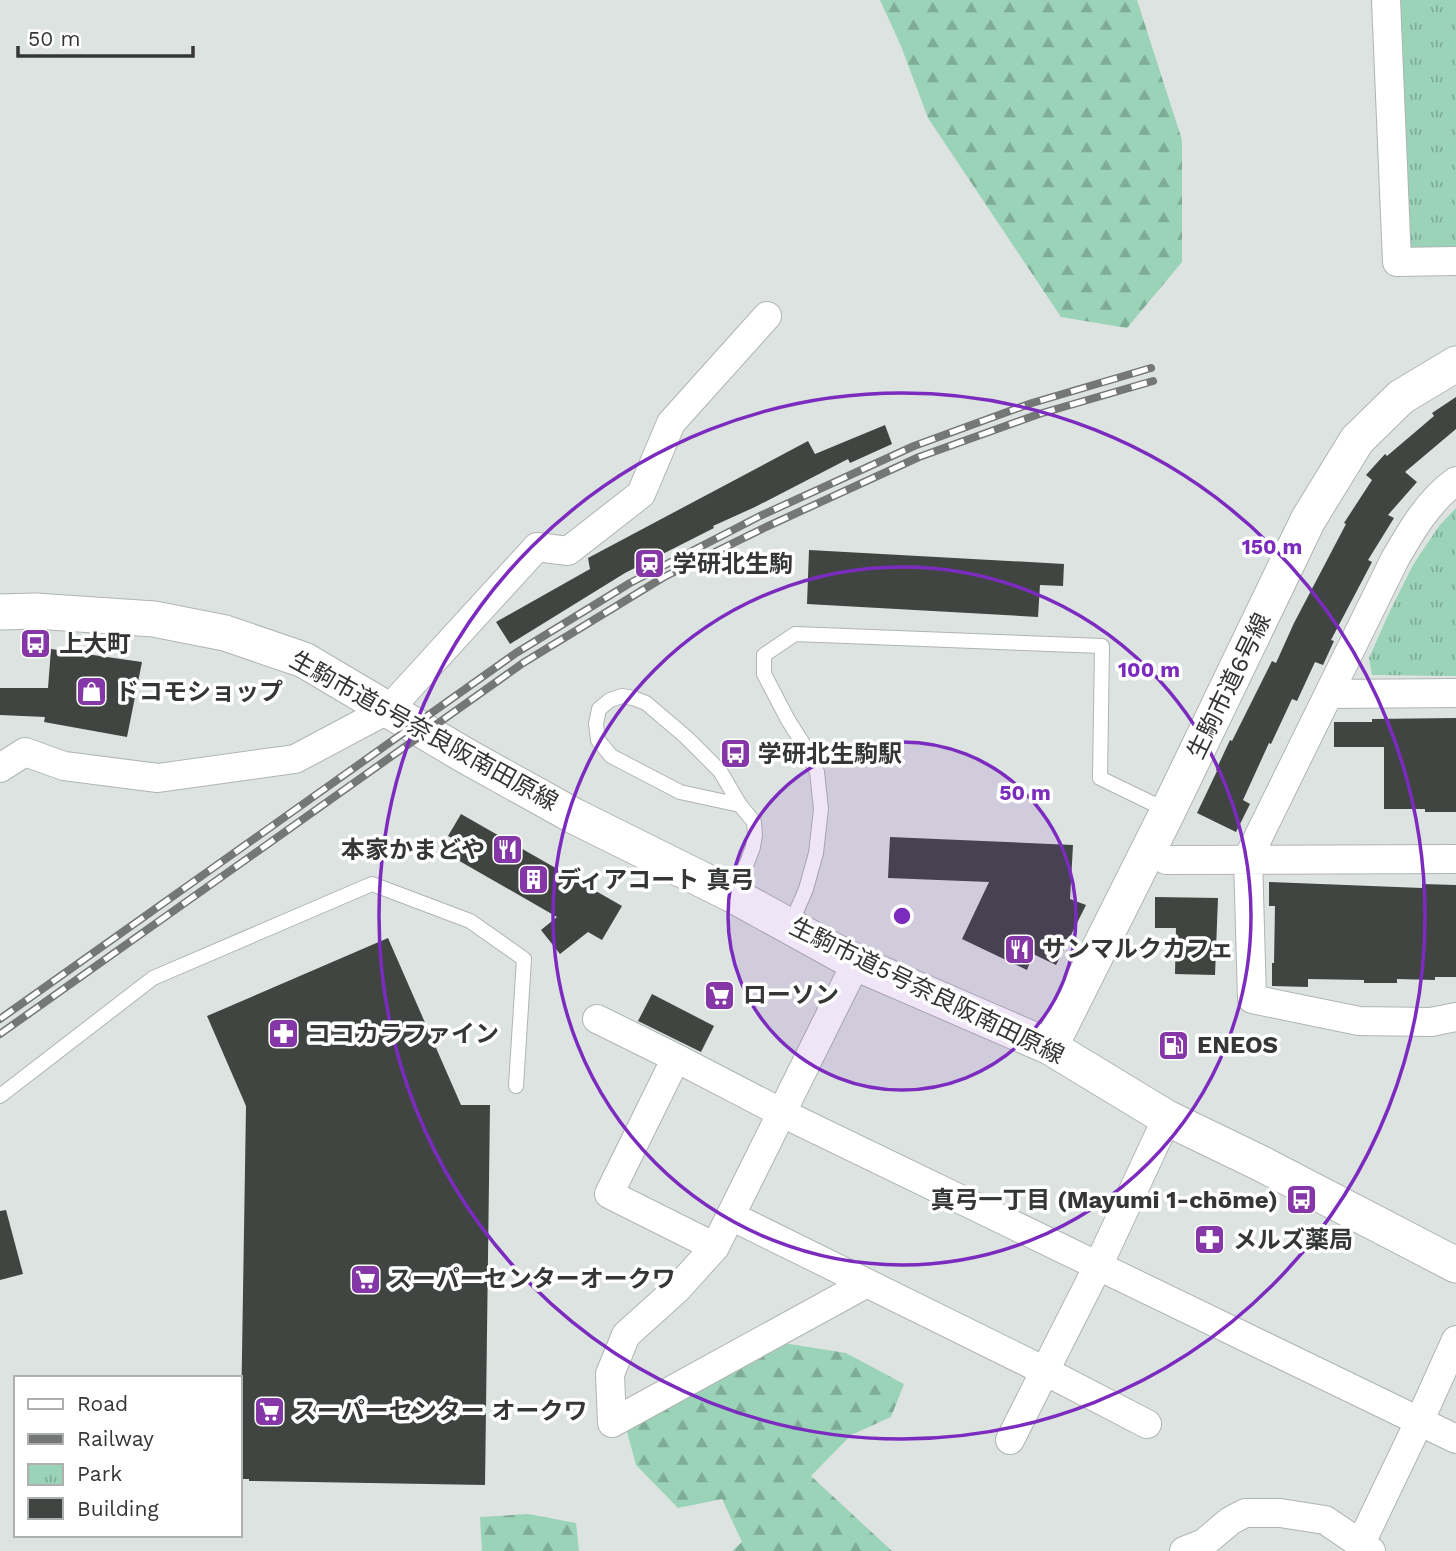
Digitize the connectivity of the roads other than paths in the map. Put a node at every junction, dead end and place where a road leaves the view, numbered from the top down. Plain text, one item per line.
1 (1386, 0) edge
2 (1456, 261) edge
3 (767, 316) dead end
4 (1456, 364) edge
5 (1456, 481) edge
6 (0, 612) edge
7 (1456, 693) edge
8 (1329, 694) junction
9 (389, 709) junction
10 (0, 768) edge
11 (740, 805) junction
12 (1168, 811) junction
13 (1149, 849) junction
14 (1248, 859) junction
15 (1456, 859) edge
16 (731, 894) junction
17 (790, 926) junction
18 (856, 962) junction
19 (1456, 1017) edge
20 (597, 1019) dead end
21 (1050, 1047) junction
22 (676, 1058) junction
23 (516, 1086) dead end
24 (0, 1096) edge
25 (782, 1113) junction
26 (1167, 1118) junction
27 (730, 1216) junction
28 (715, 1247) junction
29 (1456, 1265) edge
30 (1098, 1266) junction
31 (867, 1283) junction
32 (1456, 1340) edge
33 (1045, 1371) junction
34 (1419, 1422) junction
35 (1147, 1424) dead end
36 (1456, 1439) edge
37 (1010, 1440) dead end
38 (1365, 1548) edge
39 (1184, 1551) edge

1 - 2 street
3 - 9 street
4 - 12 street, 生駒市道6号線
5 - 8 street
6 - 9 street, 生駒市道5号奈良阪南田原線
7 - 8 street
8 - 14 street
9 - 10 street
9 - 16 street, 生駒市道5号奈良阪南田原線
11 - 11 lane
11 - 16 lane
12 - 13 street, 生駒市道6号線
12 - 17 lane
13 - 14 street
13 - 21 street, 生駒市道6号線
14 - 15 street
14 - 19 street
16 - 17 street, 生駒市道5号奈良阪南田原線
17 - 18 street, 生駒市道5号奈良阪南田原線
18 - 21 street, 生駒市道5号奈良阪南田原線
18 - 25 street
20 - 22 street
21 - 26 street, 生駒市道5号奈良阪南田原線
22 - 25 street
22 - 28 street
23 - 24 lane
25 - 27 street
25 - 30 street
26 - 29 street, 生駒市道5号奈良阪南田原線
26 - 30 street
27 - 28 street
27 - 31 street
28 - 31 street
30 - 33 street
30 - 34 street
31 - 33 street
32 - 34 street
33 - 35 street
33 - 37 street
34 - 36 street
34 - 38 street
38 - 39 street

